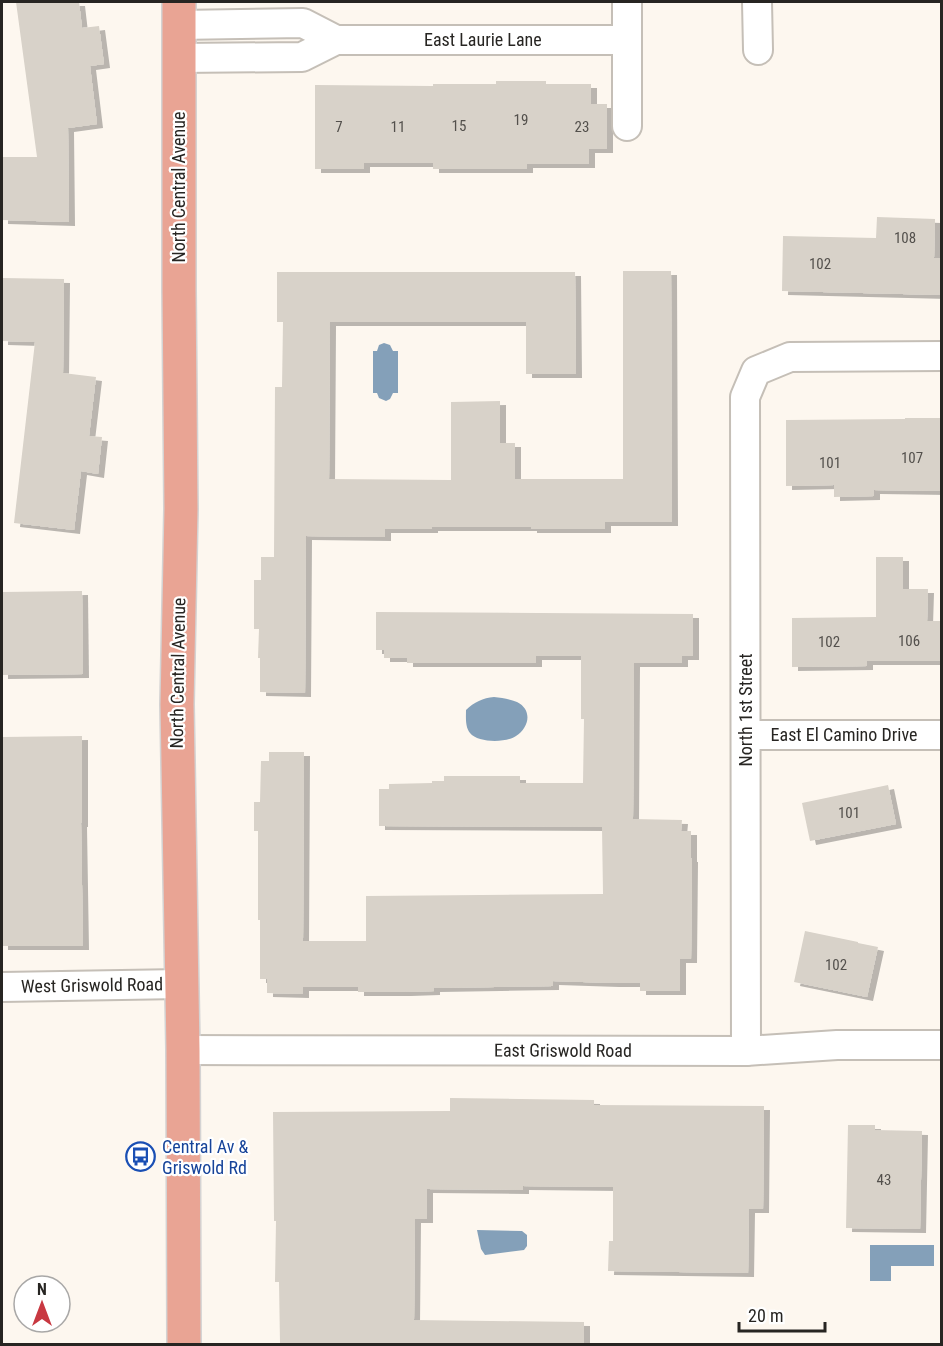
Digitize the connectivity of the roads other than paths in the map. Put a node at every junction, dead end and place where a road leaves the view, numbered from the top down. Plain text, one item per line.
1 (627, 2) edge
2 (757, 2) edge
3 (179, 13) edge
4 (336, 40) junction
5 (627, 40) junction
6 (758, 50) dead end
7 (179, 58) junction
8 (627, 126) dead end
9 (942, 356) edge
10 (746, 735) junction
11 (942, 735) edge
12 (181, 984) junction
13 (2, 987) edge
14 (942, 1046) edge
15 (183, 1050) junction
16 (746, 1051) junction
17 (184, 1344) edge

1 - 5 street
2 - 6 street
3 - 4 street, East Laurie Lane
3 - 7 main road, North Central Avenue
4 - 5 street, East Laurie Lane
4 - 7 street, East Laurie Lane
5 - 8 street
7 - 12 main road, North Central Avenue
9 - 10 street, North 1st Street
10 - 11 street, East El Camino Drive
10 - 16 street, North 1st Street
12 - 13 street, West Griswold Road
12 - 15 main road, North Central Avenue
14 - 16 street, East Griswold Road
15 - 16 street, East Griswold Road
15 - 17 main road, North Central Avenue

